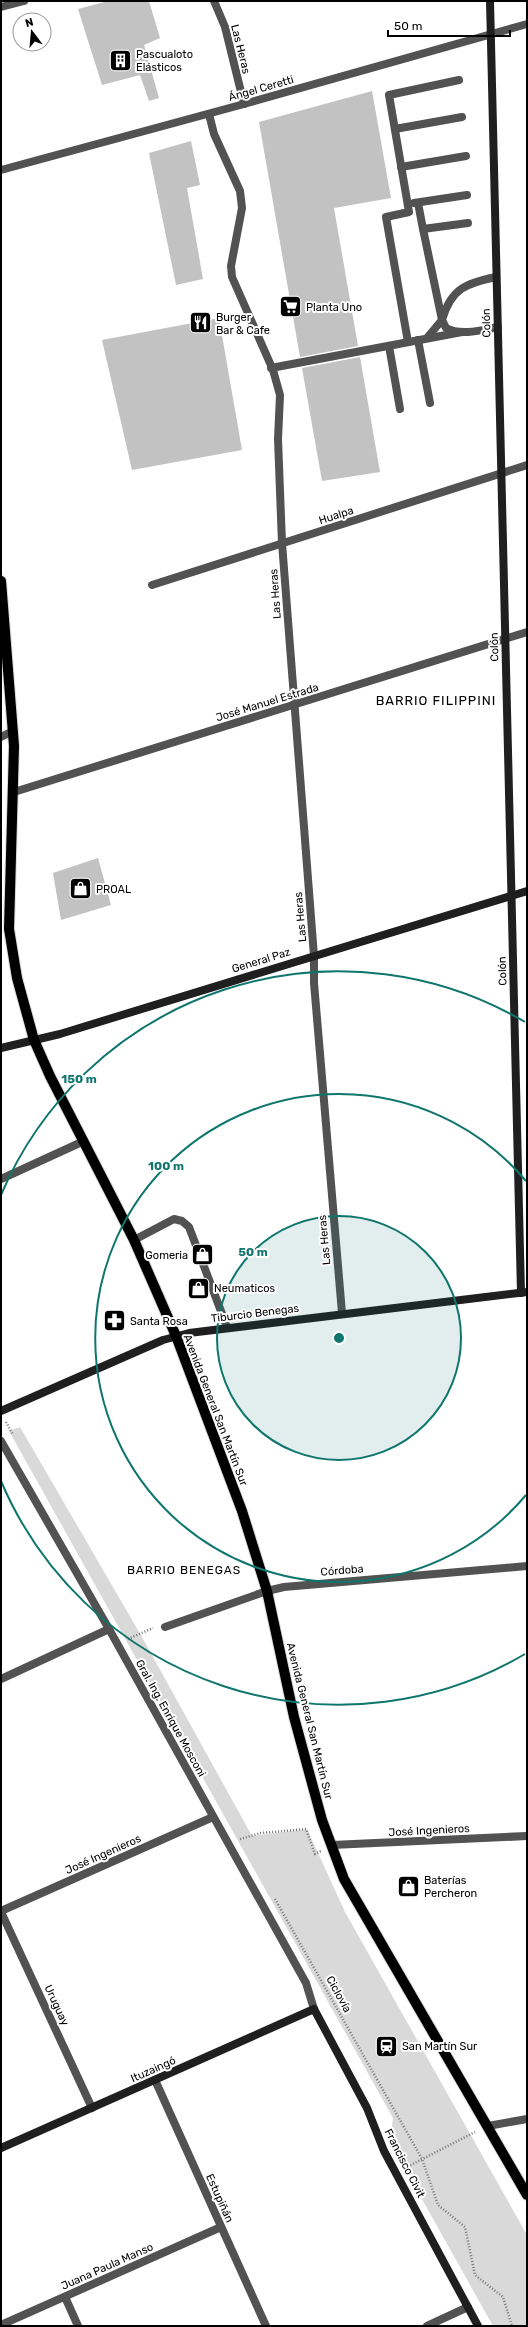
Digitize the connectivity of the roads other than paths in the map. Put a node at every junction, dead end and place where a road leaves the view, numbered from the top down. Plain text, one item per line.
1 (24, 1) edge
2 (214, 1) edge
3 (490, 1) edge
4 (1, 7) edge
5 (527, 24) edge
6 (491, 34) junction
7 (459, 80) dead end
8 (244, 104) junction
9 (209, 114) junction
10 (462, 117) dead end
11 (395, 130) junction
12 (466, 156) dead end
13 (401, 167) junction
14 (1, 170) edge
15 (467, 195) dead end
16 (418, 203) junction
17 (408, 204) junction
18 (468, 223) dead end
19 (423, 229) junction
20 (496, 277) junction
21 (442, 320) junction
22 (498, 327) junction
23 (462, 332) junction
24 (427, 338) junction
25 (418, 340) junction
26 (408, 342) junction
27 (389, 346) junction
28 (272, 368) junction
29 (430, 403) dead end
30 (400, 409) dead end
31 (527, 465) edge
32 (501, 474) junction
33 (282, 544) junction
34 (1, 581) edge
35 (152, 585) dead end
36 (527, 632) edge
37 (505, 639) junction
38 (294, 705) junction
39 (13, 731) junction
40 (1, 737) edge
41 (14, 792) junction
42 (527, 890) edge
43 (511, 896) junction
44 (314, 956) junction
45 (34, 1040) junction
46 (1, 1048) edge
47 (84, 1141) junction
48 (1, 1179) edge
49 (134, 1240) junction
50 (524, 1293) edge
51 (342, 1313) junction
52 (227, 1327) junction
53 (176, 1336) junction
54 (1, 1411) edge
55 (1, 1441) edge
56 (527, 1566) edge
57 (267, 1591) junction
58 (165, 1627) road end
59 (109, 1629) junction
60 (1, 1679) edge
61 (213, 1817) junction
62 (527, 1836) edge
63 (332, 1846) junction
64 (1, 1912) edge
65 (314, 2009) junction
66 (155, 2080) junction
67 (92, 2108) junction
68 (527, 2119) edge
69 (488, 2126) junction
70 (1, 2148) edge
71 (527, 2195) edge
72 (221, 2227) junction
73 (65, 2297) junction
74 (468, 2307) junction
75 (1, 2325) edge
76 (78, 2326) edge
77 (266, 2326) edge
78 (427, 2326) edge
79 (478, 2326) edge

1 - 4 street
2 - 8 street, Las Heras
3 - 6 street, Colón
5 - 6 street, Ángel Ceretti
6 - 8 street, Ángel Ceretti
6 - 20 street, Colón
7 - 11 street
8 - 9 street, Ángel Ceretti
9 - 14 street, Ángel Ceretti
9 - 28 street, Las Heras
10 - 11 street
11 - 13 street
12 - 13 street
13 - 17 street
15 - 16 street
16 - 17 street
16 - 19 street
17 - 26 street
18 - 19 street
19 - 21 street
20 - 21 street
20 - 22 street, Colón
21 - 23 street
21 - 24 street
22 - 23 street
22 - 32 street, Colón
23 - 24 street
24 - 25 street
25 - 26 street
25 - 29 street
26 - 27 street
27 - 28 street
27 - 30 street
28 - 33 street, Las Heras
31 - 32 street, Hualpa
32 - 33 street, Hualpa
32 - 37 street, Colón
33 - 35 street, Hualpa
33 - 38 street, Las Heras
34 - 39 main road, Avenida General San Martín Sur
36 - 37 street, José Manuel Estrada
37 - 38 street, José Manuel Estrada
37 - 43 street, Colón
38 - 41 street, José Manuel Estrada
38 - 44 street, Las Heras
39 - 40 street
39 - 41 main road, Avenida General San Martín Sur
41 - 45 main road, Avenida General San Martín Sur
42 - 43 street, General Paz
43 - 44 street, General Paz
43 - 50 street, Colón
44 - 45 street, General Paz
44 - 51 street, Las Heras
45 - 46 street, General Paz
45 - 47 main road, Avenida General San Martín Sur
47 - 48 street
47 - 49 main road, Avenida General San Martín Sur
49 - 52 street
49 - 53 main road, Avenida General San Martín Sur
50 - 51 street, Tiburcio Benegas
51 - 52 street, Tiburcio Benegas
52 - 53 street, Tiburcio Benegas
53 - 54 street, Tiburcio Benegas
53 - 57 main road, Avenida General San Martín Sur
55 - 59 street, Gral. Ing. Enrique Mosconi
56 - 57 street, Córdoba
57 - 58 street, Córdoba
57 - 63 main road, Avenida General San Martín Sur
59 - 60 street
59 - 61 street, Gral. Ing. Enrique Mosconi
61 - 64 street, José Ingenieros
61 - 65 street, Gral. Ing. Enrique Mosconi
62 - 63 street, José Ingenieros
63 - 69 main road, Avenida General San Martín Sur
64 - 67 street, Uruguay
65 - 66 street, Ituzaingó
65 - 74 street, Francisco Civit
66 - 67 street, Ituzaingó
66 - 72 street, Estupiñán
67 - 70 street, Ituzaingó
68 - 69 street
69 - 71 main road, Avenida General San Martín Sur
72 - 73 street, Juana Paula Manso
72 - 77 street, Estupiñán
73 - 75 street, Juana Paula Manso
73 - 76 street
74 - 78 street
74 - 79 street, Francisco Civit

